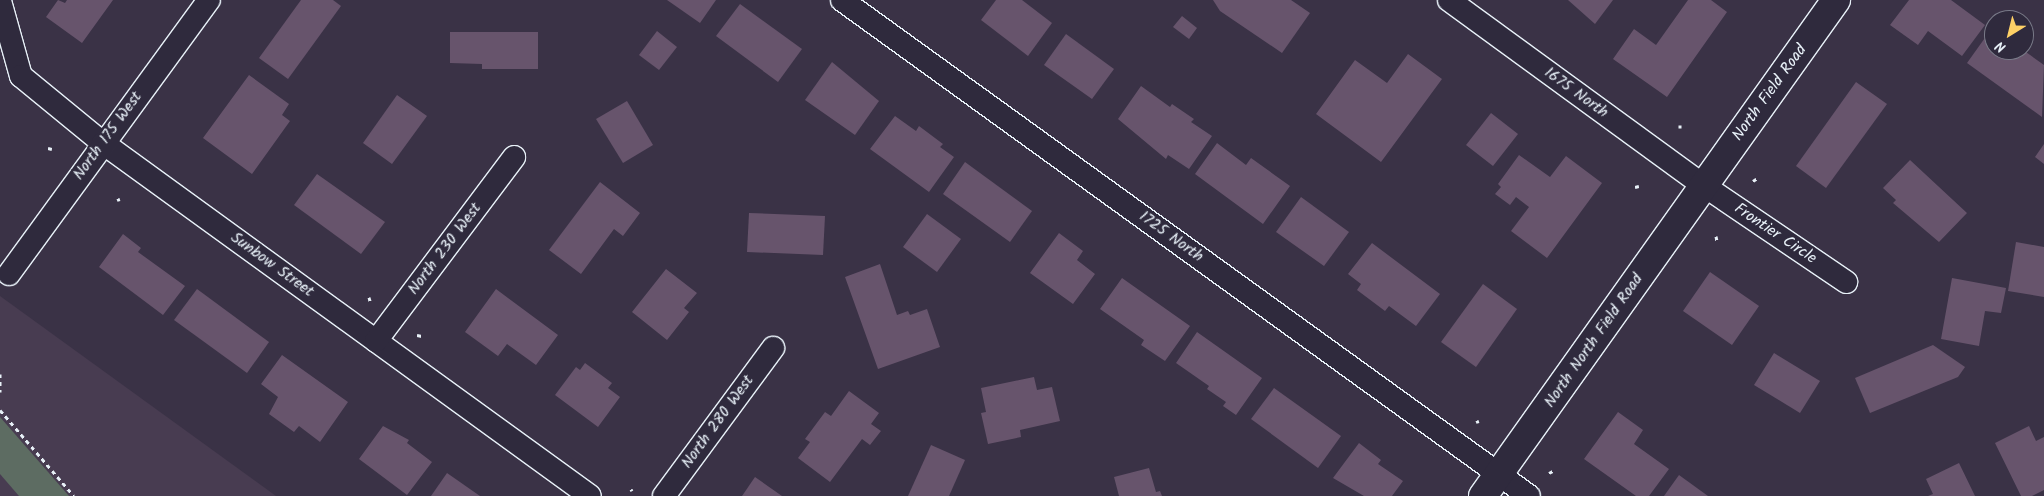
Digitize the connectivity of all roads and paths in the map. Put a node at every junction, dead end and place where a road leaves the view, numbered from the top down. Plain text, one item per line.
1 (209, 0) edge
2 (842, 0) edge
3 (1449, 0) edge
4 (1836, 0) edge
5 (0, 1) edge
6 (103, 143) junction
7 (514, 157) dead end
8 (1704, 185) junction
9 (1716, 236) dead end
10 (1717, 242) dead end
11 (9, 274) dead end
12 (1846, 282) dead end
13 (417, 335) dead end
14 (422, 336) dead end
15 (376, 341) junction
16 (773, 348) dead end
17 (0, 374) edge
18 (0, 392) edge
19 (0, 410) edge
20 (1500, 474) junction
21 (74, 496) edge
22 (590, 496) edge
23 (664, 496) edge
24 (1484, 496) edge
25 (1529, 496) edge

1 - 6 street, North 175 West
2 - 20 street, 1725 North
3 - 8 street, 1675 North
4 - 8 street, North Field Road
5 - 6 street, Sunbow Street
6 - 11 street, North 175 West
6 - 15 street, Sunbow Street
7 - 15 street, North 230 West
8 - 12 street, Frontier Circle
8 - 20 street, North North Field Road
9 - 10 path
13 - 14 path
15 - 22 street, Sunbow Street
16 - 23 street, North 280 West
17 - 18 path
19 - 21 path
20 - 24 street, North North Field Road
20 - 25 street, 1725 North

